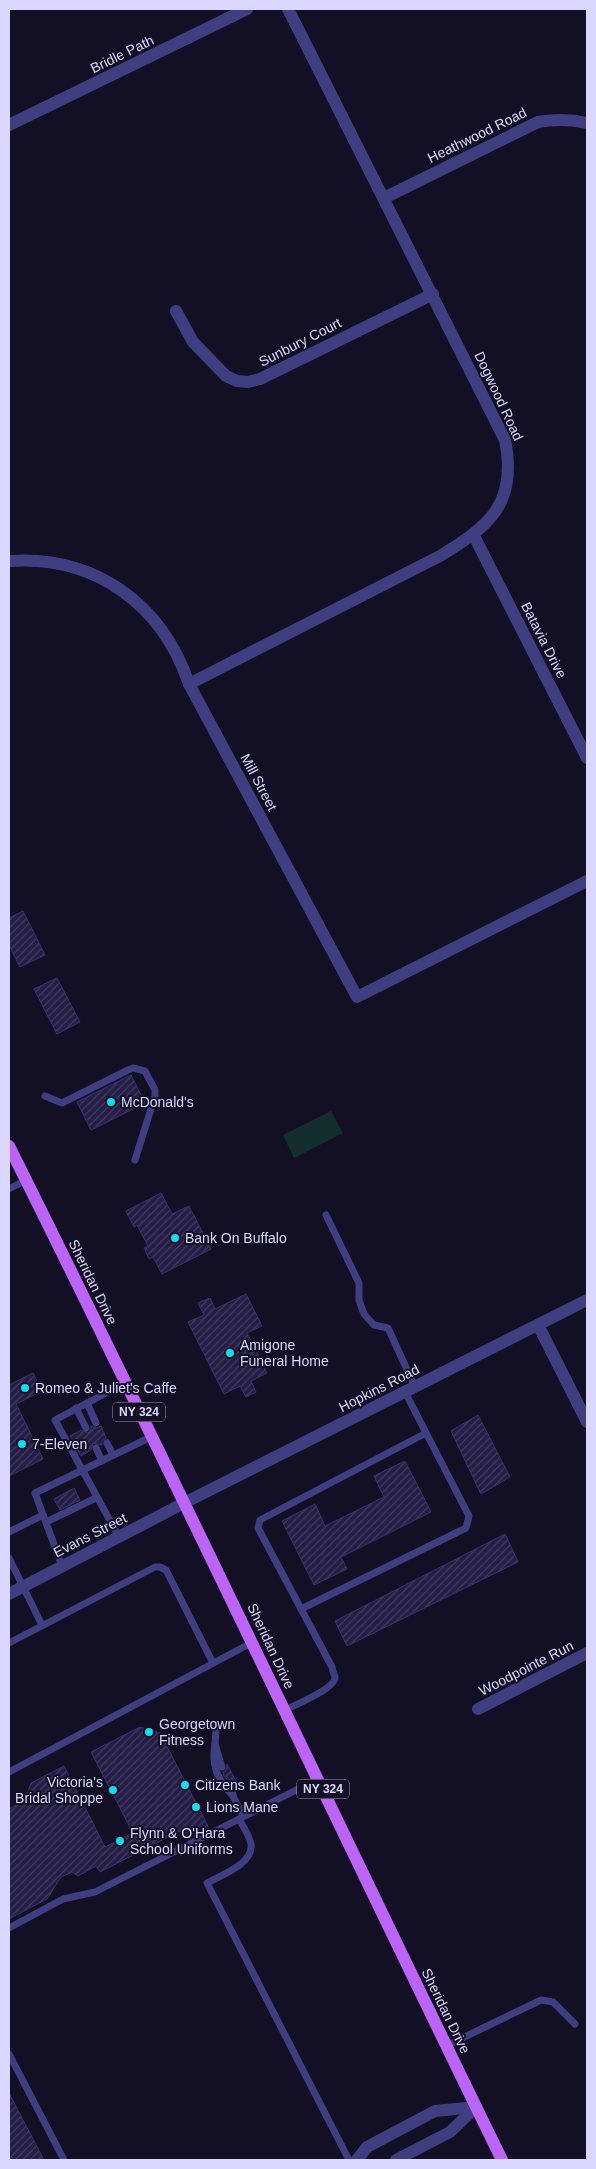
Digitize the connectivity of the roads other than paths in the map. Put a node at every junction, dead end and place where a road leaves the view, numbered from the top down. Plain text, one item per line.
1 (247, 9) edge
2 (288, 9) edge
3 (587, 123) edge
4 (9, 126) edge
5 (384, 198) junction
6 (433, 294) junction
7 (176, 311) dead end
8 (474, 536) junction
9 (9, 561) edge
10 (189, 684) junction
11 (587, 758) edge
12 (587, 881) edge
13 (45, 1096) dead end
14 (9, 1146) edge
15 (135, 1160) dead end
16 (26, 1180) junction
17 (9, 1189) edge
18 (326, 1215) dead end
19 (587, 1300) edge
20 (538, 1325) junction
21 (125, 1383) junction
22 (410, 1390) junction
23 (87, 1403) junction
24 (76, 1408) junction
25 (587, 1422) edge
26 (96, 1423) dead end
27 (86, 1428) dead end
28 (426, 1433) junction
29 (151, 1437) junction
30 (106, 1443) dead end
31 (96, 1448) dead end
32 (113, 1455) junction
33 (102, 1461) junction
34 (81, 1471) junction
35 (96, 1498) junction
36 (184, 1503) junction
37 (43, 1515) junction
38 (46, 1522) junction
39 (9, 1532) edge
40 (119, 1537) junction
41 (9, 1558) edge
42 (62, 1566) junction
43 (22, 1587) junction
44 (9, 1594) edge
45 (301, 1609) junction
46 (42, 1625) junction
47 (253, 1642) junction
48 (9, 1643) edge
49 (587, 1653) edge
50 (214, 1663) junction
51 (478, 1709) dead end
52 (285, 1710) junction
53 (216, 1730) dead end
54 (215, 1744) junction
55 (222, 1767) dead end
56 (9, 1772) edge
57 (318, 1779) junction
58 (231, 1784) dead end
59 (233, 1796) junction
60 (241, 1818) junction
61 (9, 1928) edge
62 (574, 2024) dead end
63 (446, 2046) junction
64 (9, 2054) edge
65 (476, 2107) junction
66 (64, 2160) edge
67 (349, 2160) edge
68 (357, 2160) edge
69 (396, 2160) edge
70 (502, 2160) edge

1 - 4 street, Bridle Path
2 - 5 street, Dogwood Road
3 - 5 street, Heathwood Road
5 - 6 street, Dogwood Road
6 - 7 street, Sunbury Court
6 - 8 street, Dogwood Road
8 - 10 street, Dogwood Road
8 - 11 street, Batavia Drive
9 - 10 street, Mill Street
10 - 12 street, Mill Street
13 - 15 lane
14 - 16 main road, Sheridan Drive / NY 324
16 - 17 lane
16 - 21 main road, Sheridan Drive / NY 324
18 - 22 lane
19 - 20 street, Hopkins Road
20 - 22 street, Hopkins Road
20 - 25 street
21 - 23 lane
21 - 29 main road, Sheridan Drive / NY 324
22 - 28 lane
22 - 36 street, Hopkins Road
23 - 24 lane
23 - 26 lane
24 - 27 lane
24 - 34 lane
28 - 45 lane
28 - 45 lane
29 - 32 lane
29 - 36 main road, Sheridan Drive / NY 324
30 - 32 lane
31 - 33 lane
32 - 33 lane
33 - 34 lane
34 - 35 lane
34 - 37 lane
35 - 38 lane
35 - 40 lane
36 - 40 street, Evans Street
36 - 47 main road, Sheridan Drive / NY 324
37 - 38 lane
37 - 39 lane
38 - 42 lane
40 - 42 street, Evans Street
41 - 43 lane
42 - 43 street, Evans Street
43 - 44 street, Evans Street
43 - 46 lane
45 - 52 lane
46 - 48 lane
46 - 50 lane
47 - 50 lane
47 - 52 main road, Sheridan Drive / NY 324
49 - 51 street, Woodpointe Run
50 - 56 lane
52 - 57 main road, Sheridan Drive / NY 324
53 - 54 lane
54 - 55 lane
54 - 59 lane
57 - 60 lane
57 - 63 main road, Sheridan Drive / NY 324
58 - 59 lane
59 - 60 lane
60 - 61 lane
60 - 67 lane
62 - 63 lane
63 - 65 main road, Sheridan Drive / NY 324
64 - 66 lane
65 - 68 street
65 - 69 street
65 - 70 main road, Sheridan Drive / NY 324

